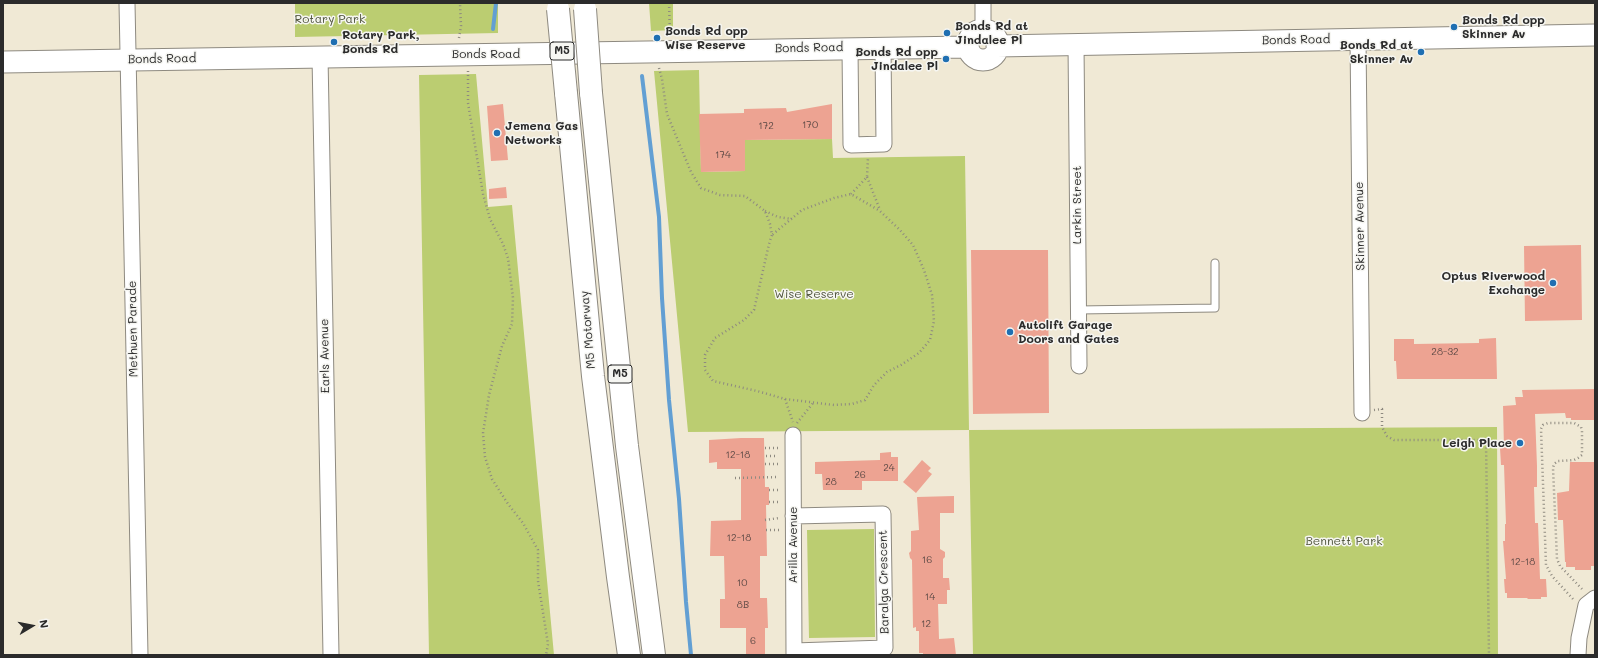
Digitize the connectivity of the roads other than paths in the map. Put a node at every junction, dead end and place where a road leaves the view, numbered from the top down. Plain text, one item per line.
1 (127, 3) edge
2 (983, 3) edge
3 (584, 5) edge
4 (558, 6) edge
5 (983, 31) junction
6 (1595, 35) edge
7 (1358, 39) junction
8 (1076, 44) junction
9 (998, 46) junction
10 (883, 47) junction
11 (968, 47) junction
12 (850, 48) junction
13 (320, 56) junction
14 (128, 60) junction
15 (3, 62) edge
16 (1215, 263) dead end
17 (1078, 310) junction
18 (1079, 366) dead end
19 (1362, 413) road end
20 (793, 435) dead end
21 (786, 517) junction
22 (1595, 598) edge
23 (794, 653) edge
24 (140, 655) edge
25 (331, 655) edge
26 (629, 655) edge
27 (654, 655) edge
28 (1578, 655) edge

1 - 14 street, Methuen Parade
2 - 5 street
3 - 27 highway, M5, bridge
4 - 26 highway, M5 Motorway / M5, bridge
5 - 9 main road
5 - 11 main road
6 - 7 main road, Bonds Road
7 - 8 main road, Bonds Road
7 - 19 street, Skinner Avenue
8 - 9 main road, Bonds Road
8 - 17 street, Larkin Street
9 - 11 main road
10 - 11 main road, Bonds Road
10 - 12 main road, Bonds Road
10 - 12 street
12 - 13 main road, Bonds Road
13 - 14 main road, Bonds Road
13 - 25 street, Earls Avenue
14 - 15 main road, Bonds Road
14 - 24 street, Methuen Parade
16 - 17 lane
17 - 18 street, Larkin Street
20 - 21 street, Arilla Avenue
21 - 23 street, Arilla Avenue
21 - 23 street, Baralga Crescent
22 - 28 street

